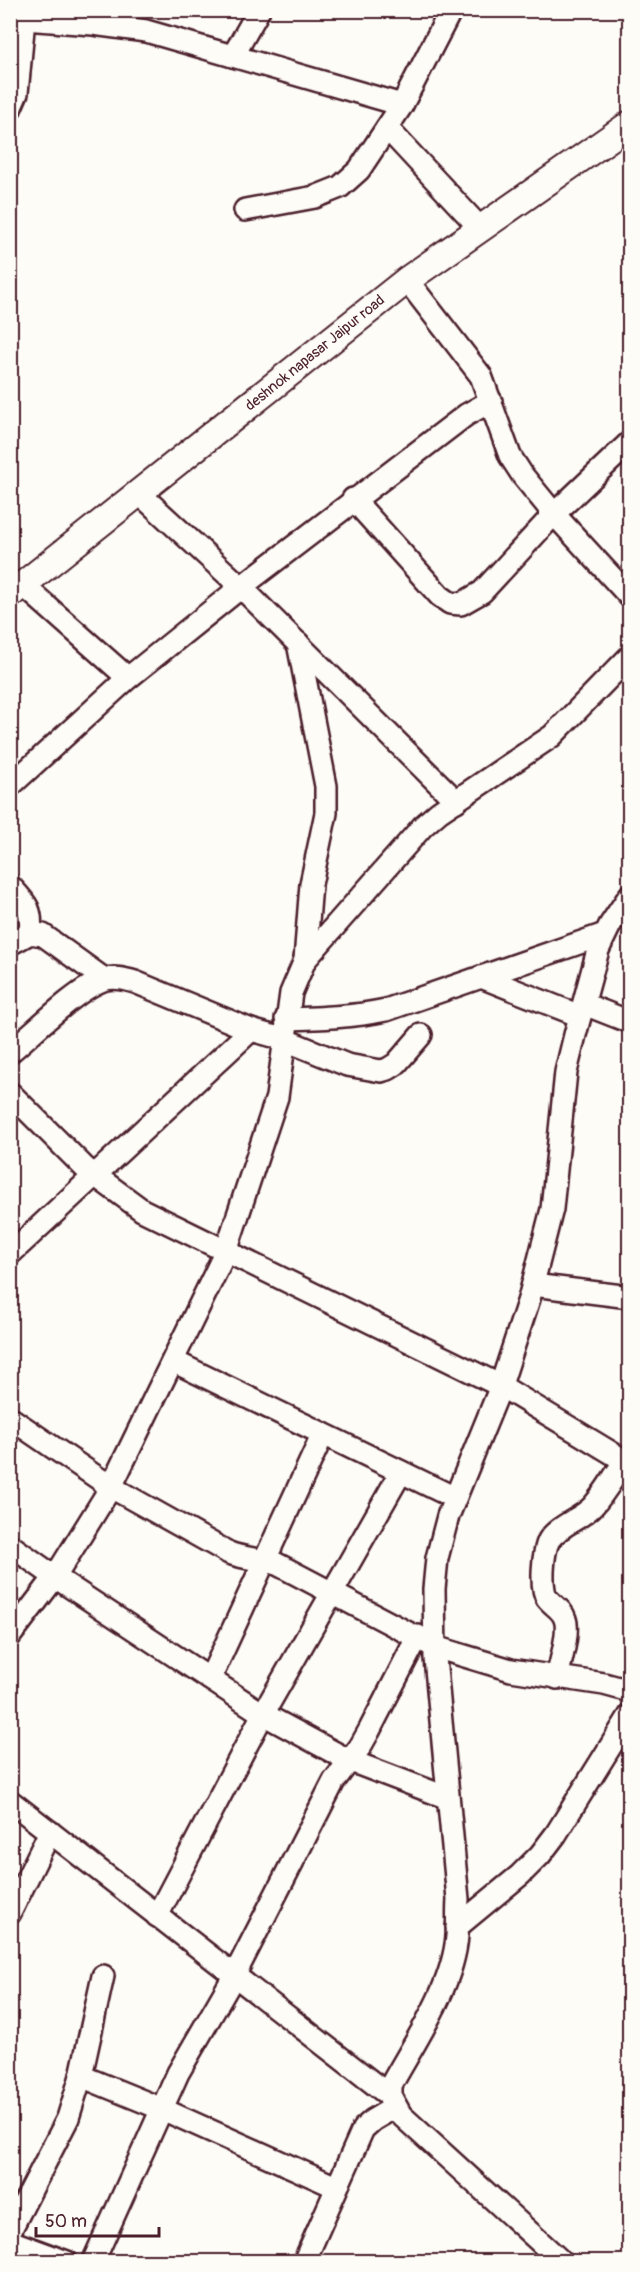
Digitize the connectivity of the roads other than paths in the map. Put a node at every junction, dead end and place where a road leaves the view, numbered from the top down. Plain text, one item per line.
1 (259, 10) edge
2 (451, 10) edge
3 (17, 18) edge
4 (233, 56) junction
5 (402, 105) junction
6 (10, 109) edge
7 (630, 123) edge
8 (387, 128) junction
9 (245, 210) dead end
10 (480, 228) junction
11 (407, 280) junction
12 (491, 401) junction
13 (630, 442) edge
14 (140, 494) junction
15 (353, 499) junction
16 (554, 514) junction
17 (241, 587) junction
18 (17, 590) edge
19 (630, 597) edge
20 (297, 643) junction
21 (630, 656) edge
22 (128, 678) junction
23 (10, 786) edge
24 (456, 801) junction
25 (10, 886) edge
26 (630, 894) edge
27 (30, 933) junction
28 (605, 934) junction
29 (10, 944) edge
30 (305, 960) junction
31 (481, 977) junction
32 (104, 979) junction
33 (582, 1010) junction
34 (630, 1022) edge
35 (285, 1029) junction
36 (251, 1030) junction
37 (421, 1035) dead end
38 (10, 1052) edge
39 (10, 1093) edge
40 (95, 1176) junction
41 (226, 1251) junction
42 (10, 1254) edge
43 (532, 1285) junction
44 (630, 1297) edge
45 (173, 1361) junction
46 (501, 1386) junction
47 (10, 1418) edge
48 (322, 1434) junction
49 (627, 1462) edge
50 (401, 1472) junction
51 (111, 1487) junction
52 (455, 1498) junction
53 (10, 1545) edge
54 (263, 1560) junction
55 (55, 1577) junction
56 (332, 1592) junction
57 (10, 1636) edge
58 (426, 1641) junction
59 (210, 1678) junction
60 (557, 1678) junction
61 (630, 1691) edge
62 (263, 1714) junction
63 (630, 1715) edge
64 (348, 1760) junction
65 (448, 1798) junction
66 (10, 1801) edge
67 (50, 1832) junction
68 (10, 1913) edge
69 (157, 1916) junction
70 (457, 1927) junction
71 (103, 1976) dead end
72 (234, 1976) junction
73 (81, 2076) junction
74 (393, 2102) junction
75 (162, 2109) junction
76 (336, 2187) junction
77 (10, 2231) edge
78 (10, 2241) edge
79 (68, 2262) edge
80 (93, 2262) edge
81 (304, 2262) edge
82 (562, 2262) edge

1 - 4 street
2 - 5 street
3 - 4 street
3 - 6 street
4 - 5 street
5 - 8 street
7 - 10 main road, deshnok napasar Jaipur road
8 - 9 street
8 - 10 street
10 - 11 main road, deshnok napasar Jaipur road
11 - 12 street
11 - 14 main road, deshnok napasar Jaipur road
12 - 15 street
12 - 16 street
13 - 16 street
14 - 17 street
14 - 18 main road, deshnok napasar Jaipur road
15 - 16 street
15 - 17 street
16 - 19 street
17 - 20 street
17 - 22 street
18 - 22 street
20 - 24 street
20 - 30 street
21 - 24 street
22 - 23 street
24 - 30 street
25 - 27 street
26 - 28 street
27 - 29 street
27 - 32 street
28 - 31 street
28 - 33 street
30 - 35 street
31 - 33 street
31 - 35 street
32 - 36 street
32 - 38 street
33 - 34 street
33 - 43 street
35 - 36 street
35 - 37 street
35 - 41 street
36 - 40 street
39 - 40 street
40 - 41 street
40 - 42 street
41 - 45 street
41 - 46 street
43 - 44 street
43 - 46 street
45 - 48 street
45 - 51 street
46 - 49 street
46 - 52 street
47 - 51 street
48 - 50 street
48 - 54 street
49 - 60 street
50 - 52 street
50 - 56 street
51 - 54 street
51 - 55 street
52 - 58 street
53 - 55 street
54 - 56 street
54 - 59 street
55 - 57 street
55 - 59 street
56 - 58 street
56 - 62 street
58 - 60 street
58 - 64 street
58 - 65 street
59 - 62 street
60 - 61 street
62 - 64 street
62 - 69 street
63 - 70 street
64 - 65 street
64 - 72 street
65 - 70 street
66 - 67 street
67 - 68 street
67 - 69 street
69 - 72 street
70 - 74 street
71 - 73 street
72 - 74 street
72 - 75 street
73 - 75 street
73 - 77 street
74 - 76 street
74 - 82 street
75 - 76 street
75 - 80 street
76 - 81 street
78 - 79 street

